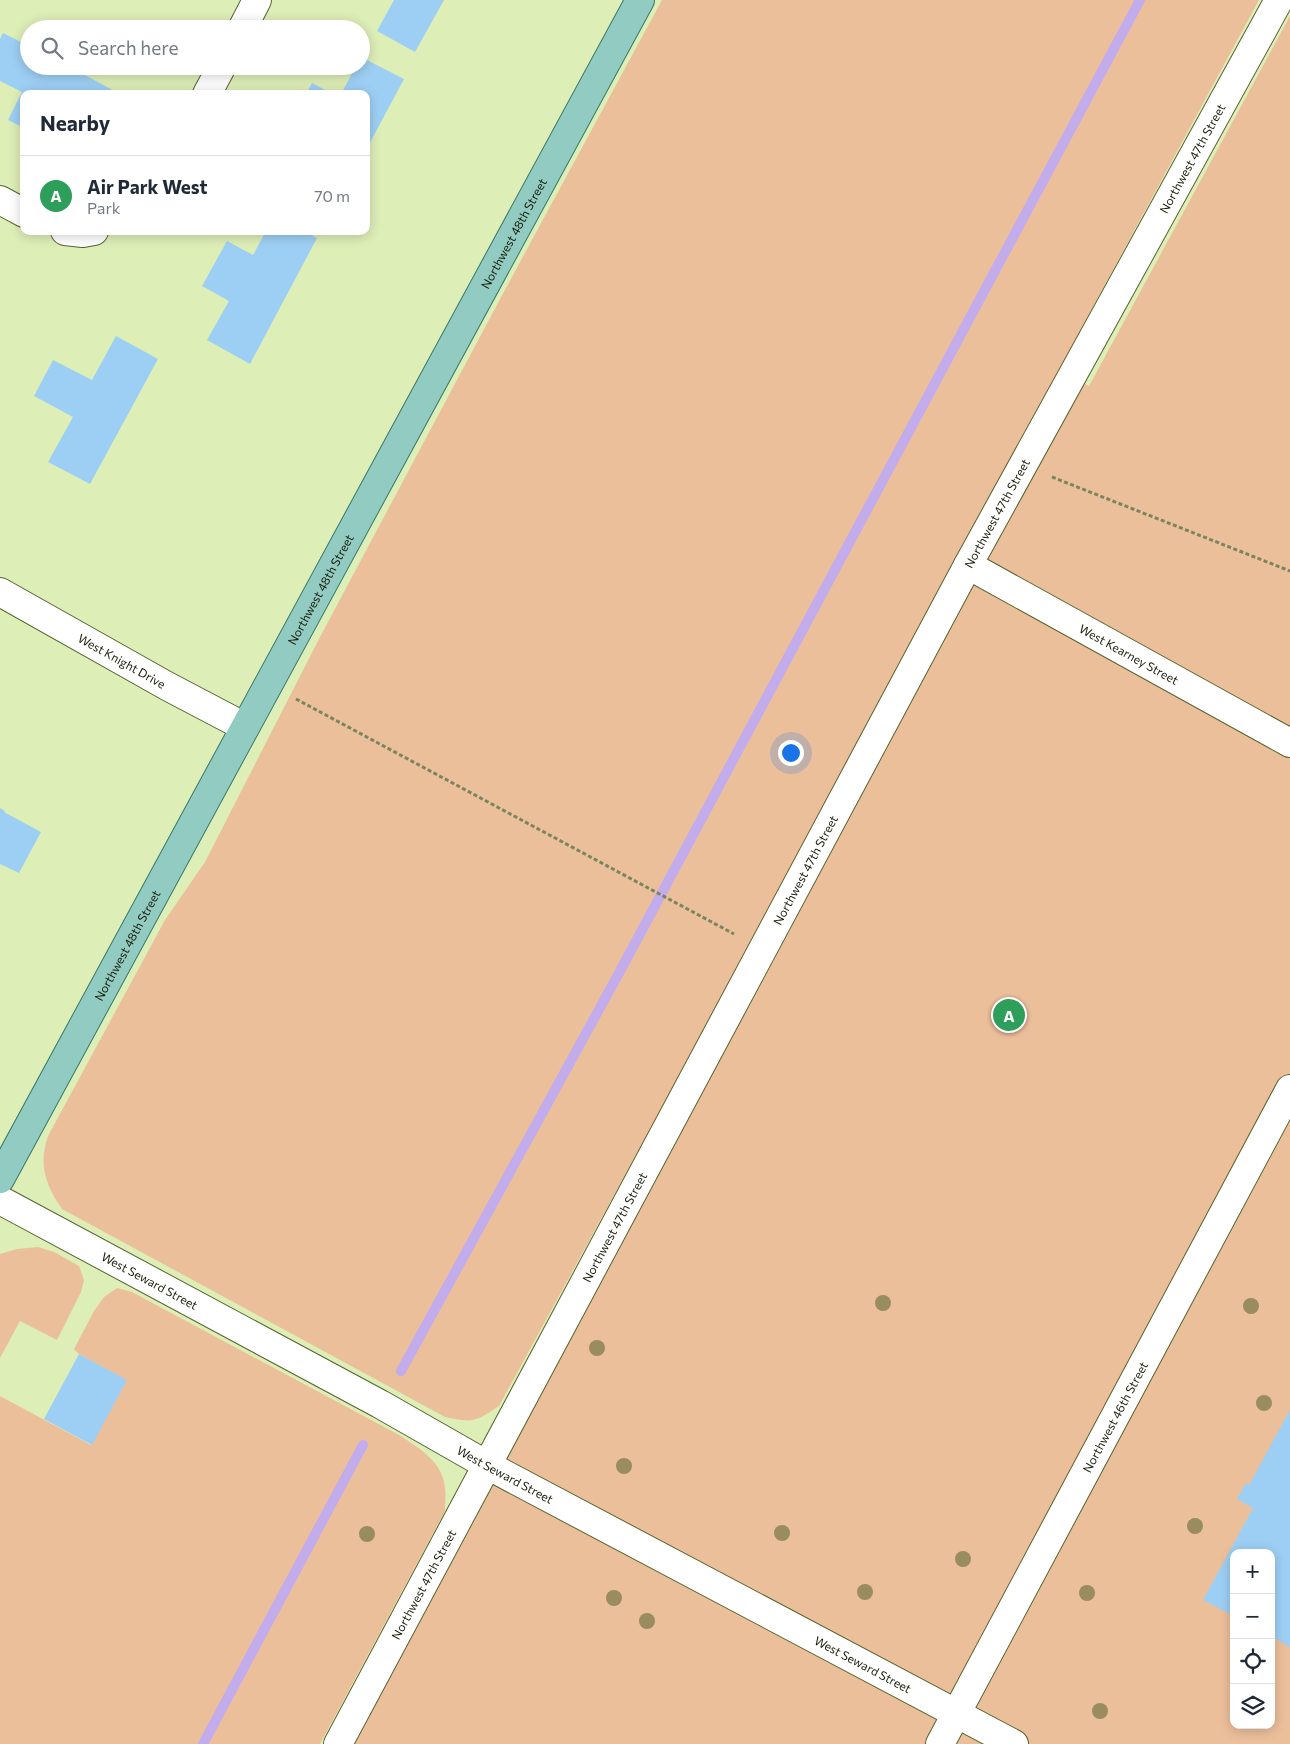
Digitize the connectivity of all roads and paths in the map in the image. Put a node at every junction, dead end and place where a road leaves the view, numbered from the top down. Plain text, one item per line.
1 (257, 0) edge
2 (640, 0) edge
3 (1278, 0) edge
4 (247, 20) edge
5 (217, 75) edge
6 (209, 90) edge
7 (0, 200) edge
8 (20, 211) edge
9 (1022, 466) junction
10 (968, 565) junction
11 (1290, 571) edge
12 (0, 592) edge
13 (292, 697) dead end
14 (245, 727) junction
15 (1290, 743) edge
16 (734, 934) dead end
17 (1290, 1089) edge
18 (0, 1179) edge
19 (0, 1200) edge
20 (487, 1465) junction
21 (957, 1713) junction
22 (338, 1744) edge
23 (940, 1744) edge
24 (1014, 1744) edge

1 - 4 street
2 - 14 main road, Northwest 48th Street
3 - 9 street, Northwest 47th Street
5 - 6 street
7 - 8 street
9 - 10 street, Northwest 47th Street
9 - 11 path
10 - 15 street, West Kearney Street
10 - 20 street, Northwest 47th Street
12 - 14 street, West Knight Drive
13 - 16 path
14 - 18 main road, Northwest 48th Street
17 - 21 street, Northwest 46th Street
19 - 20 street, West Seward Street
20 - 21 street, West Seward Street
20 - 22 street, Northwest 47th Street
21 - 23 street, Northwest 46th Street
21 - 24 street, West Seward Street

